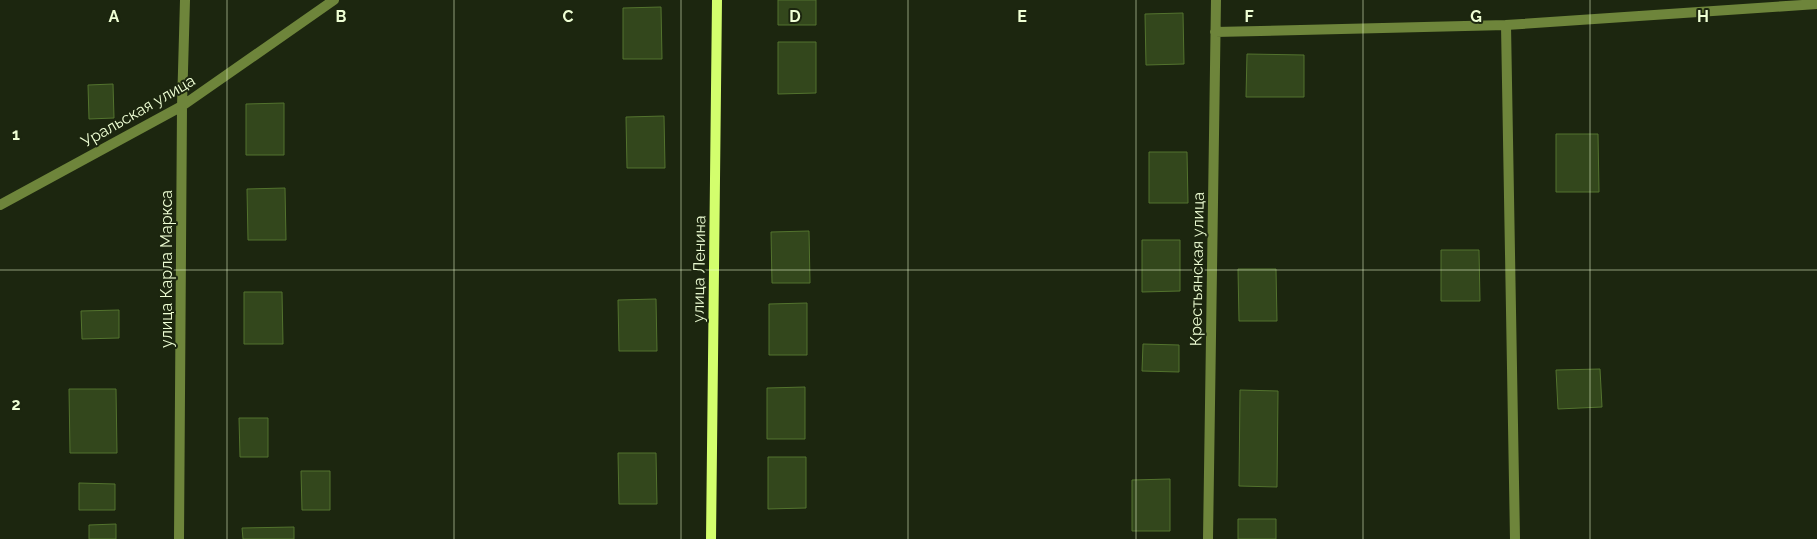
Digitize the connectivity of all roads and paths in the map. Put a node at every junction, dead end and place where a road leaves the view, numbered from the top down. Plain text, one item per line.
1 (185, 0) edge
2 (334, 0) edge
3 (717, 0) edge
4 (1216, 0) edge
5 (1817, 4) edge
6 (1506, 24) junction
7 (1215, 32) junction
8 (182, 106) junction
9 (0, 205) edge
10 (178, 539) edge
11 (711, 539) edge
12 (1208, 539) edge
13 (1515, 539) edge

1 - 8 street, улица Карла Маркса
2 - 8 street, Уральская улица
3 - 11 main road, улица Ленина
4 - 7 street, Крестьянская улица
5 - 6 street
6 - 7 street
6 - 13 street
7 - 12 street, Крестьянская улица
8 - 9 street, Уральская улица
8 - 10 street, улица Карла Маркса

